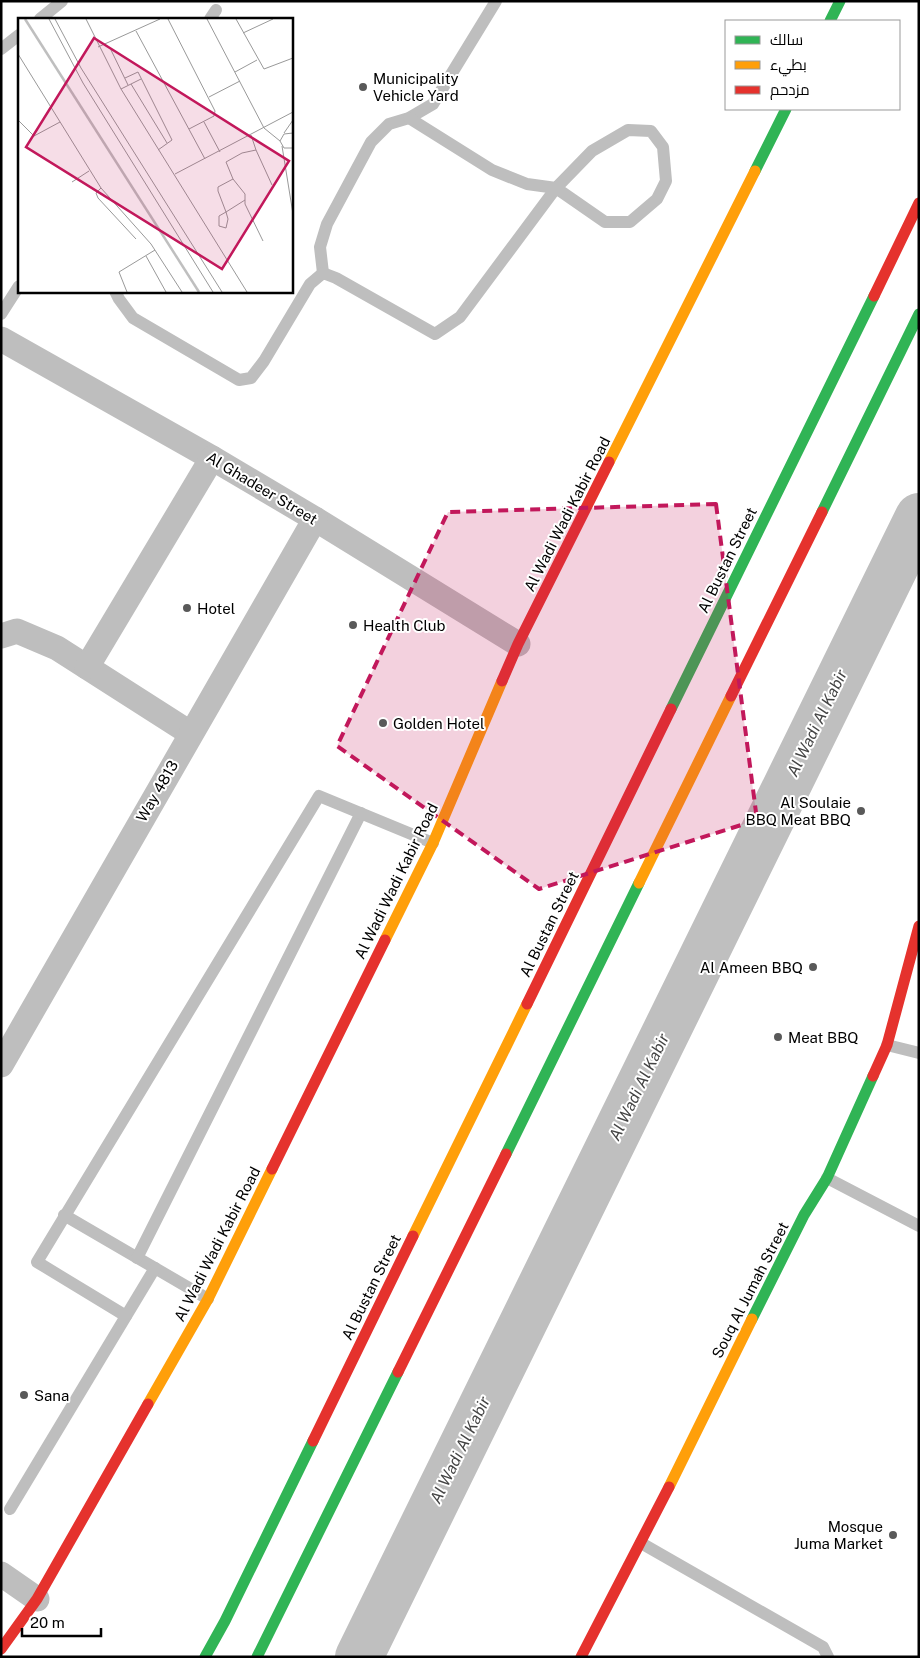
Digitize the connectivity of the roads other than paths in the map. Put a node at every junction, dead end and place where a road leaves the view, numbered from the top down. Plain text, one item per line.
1 (62, 1) edge
2 (496, 1) edge
3 (840, 1) edge
4 (41, 18) edge
5 (830, 20) edge
6 (18, 37) edge
7 (1, 49) edge
8 (785, 110) edge
9 (409, 118) junction
10 (556, 188) junction
11 (919, 203) edge
12 (323, 273) junction
13 (18, 288) edge
14 (116, 292) edge
15 (1, 314) edge
16 (919, 314) edge
17 (1, 339) edge
18 (212, 458) junction
19 (314, 519) junction
20 (1, 636) edge
21 (518, 644) junction
22 (87, 667) junction
23 (190, 733) junction
24 (361, 813) junction
25 (433, 843) junction
26 (919, 926) edge
27 (887, 1045) junction
28 (919, 1053) edge
29 (1, 1065) edge
30 (827, 1178) junction
31 (64, 1215) junction
32 (919, 1226) edge
33 (137, 1258) junction
34 (155, 1268) junction
35 (208, 1299) junction
36 (126, 1316) junction
37 (10, 1509) dead end
38 (641, 1543) junction
39 (1, 1574) edge
40 (37, 1599) junction
41 (1, 1649) edge
42 (205, 1657) edge
43 (257, 1657) edge
44 (581, 1657) edge
45 (828, 1657) edge

1 - 4 lane
2 - 9 lane
3 - 5 main road
6 - 7 lane
8 - 21 main road, Al Wadi Wadi Kabir Road
9 - 10 lane
9 - 12 lane
10 - 10 lane
10 - 12 lane
11 - 42 main road, Al Bustan Street
12 - 14 lane
13 - 15 lane
16 - 43 main road
17 - 18 street, Al Ghadeer Street
18 - 19 street, Al Ghadeer Street
18 - 22 street
19 - 21 street, Al Ghadeer Street
19 - 23 street, Way 4813
20 - 22 street
21 - 25 main road, Al Wadi Wadi Kabir Road
22 - 23 street
23 - 29 street, Way 4813
24 - 25 lane
24 - 31 lane
24 - 33 lane
25 - 35 main road, Al Wadi Wadi Kabir Road
26 - 27 main road, Souq Al Jumah Street
27 - 28 lane
27 - 30 main road, Souq Al Jumah Street
30 - 32 lane
30 - 38 main road, Souq Al Jumah Street
31 - 33 lane
31 - 36 lane
33 - 34 lane
34 - 35 lane
34 - 36 lane
35 - 40 main road, Al Wadi Wadi Kabir Road
36 - 37 lane
38 - 44 main road, Souq Al Jumah Street
38 - 45 lane
39 - 40 street
40 - 41 main road, Al Wadi Wadi Kabir Road

